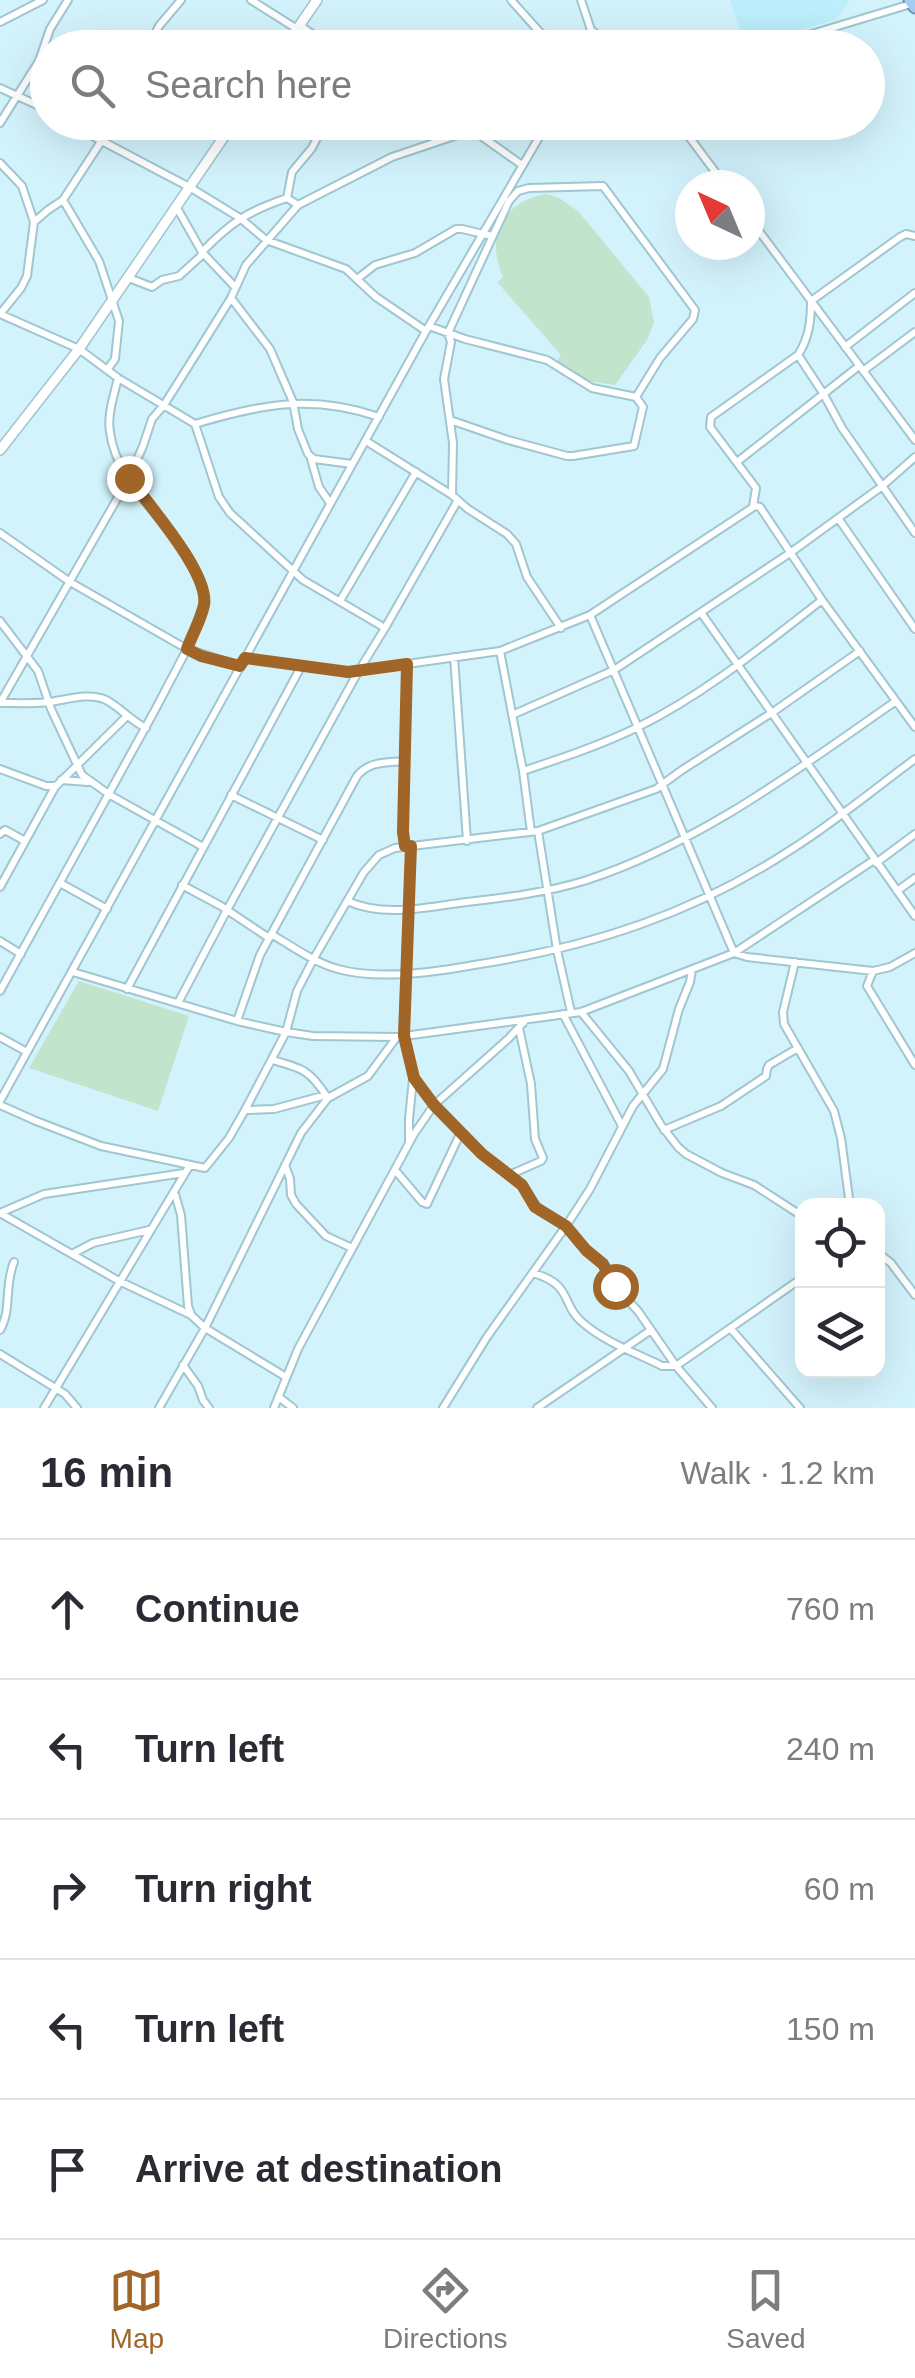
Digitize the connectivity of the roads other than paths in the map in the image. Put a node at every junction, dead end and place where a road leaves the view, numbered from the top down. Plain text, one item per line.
1 (43, 0) edge
2 (68, 0) edge
3 (180, 0) edge
4 (251, 0) edge
5 (318, 0) edge
6 (511, 0) edge
7 (581, 0) edge
8 (912, 4) edge
9 (0, 22) edge
10 (298, 27) junction
11 (50, 30) edge
12 (158, 30) edge
13 (296, 30) edge
14 (303, 30) edge
15 (538, 30) edge
16 (591, 30) edge
17 (825, 30) edge
18 (30, 76) edge
19 (0, 88) edge
20 (18, 96) junction
21 (30, 102) edge
22 (0, 122) edge
23 (101, 140) joint
24 (222, 140) edge
25 (317, 140) edge
26 (441, 140) edge
27 (485, 140) edge
28 (537, 140) edge
29 (691, 140) edge
30 (0, 163) edge
31 (522, 165) junction
32 (714, 170) edge
33 (190, 188) junction
34 (287, 198) junction
35 (63, 200) junction
36 (298, 205) junction
37 (177, 208) junction
38 (240, 218) junction
39 (34, 222) junction
40 (483, 233) junction
41 (492, 236) junction
42 (915, 236) edge
43 (765, 239) edge
44 (266, 240) junction
45 (202, 252) junction
46 (129, 278) junction
47 (357, 280) junction
48 (235, 287) junction
49 (915, 293) edge
50 (231, 298) junction
51 (113, 301) junction
52 (812, 301) junction
53 (428, 329) junction
54 (915, 332) edge
55 (448, 333) junction
56 (845, 347) junction
57 (79, 349) junction
58 (798, 355) junction
59 (861, 368) junction
60 (107, 370) junction
61 (118, 378) junction
62 (824, 393) junction
63 (636, 397) junction
64 (293, 402) junction
65 (164, 405) junction
66 (378, 416) junction
67 (450, 420) junction
68 (195, 424) junction
69 (915, 440) edge
70 (366, 441) junction
71 (0, 450) edge
72 (915, 457) edge
73 (311, 458) junction
74 (737, 462) junction
75 (352, 464) junction
76 (416, 472) junction
77 (129, 478) junction
78 (882, 487) junction
79 (455, 498) junction
80 (330, 503) junction
81 (752, 507) junction
82 (838, 518) junction
83 (915, 533) edge
84 (0, 534) edge
85 (790, 553) junction
86 (292, 572) junction
87 (70, 582) junction
88 (822, 600) junction
89 (340, 602) junction
90 (702, 614) junction
91 (590, 615) junction
92 (0, 621) edge
93 (386, 628) junction
94 (561, 628) junction
95 (915, 629) edge
96 (0, 639) edge
97 (12, 640) junction
98 (187, 649) junction
99 (500, 651) junction
100 (860, 651) junction
101 (28, 656) junction
102 (454, 657) junction
103 (245, 658) junction
104 (407, 664) junction
105 (240, 666) junction
106 (302, 666) junction
107 (737, 666) junction
108 (614, 670) junction
109 (358, 672) junction
110 (896, 701) junction
111 (48, 702) junction
112 (0, 703) edge
113 (915, 704) edge
114 (773, 712) junction
115 (904, 712) junction
116 (512, 715) junction
117 (126, 717) junction
118 (638, 727) junction
119 (915, 727) edge
120 (146, 728) junction
121 (915, 760) edge
122 (404, 761) junction
123 (807, 763) junction
124 (76, 764) junction
125 (0, 769) edge
126 (523, 772) junction
127 (89, 782) junction
128 (58, 783) junction
129 (663, 785) junction
130 (231, 794) junction
131 (110, 795) junction
132 (841, 814) junction
133 (278, 819) junction
134 (156, 820) junction
135 (535, 832) junction
136 (0, 834) edge
137 (915, 834) edge
138 (686, 839) junction
139 (323, 840) junction
140 (26, 841) junction
141 (467, 841) junction
142 (408, 846) junction
143 (203, 847) junction
144 (875, 862) junction
145 (915, 878) edge
146 (60, 884) junction
147 (182, 886) junction
148 (0, 887) edge
149 (548, 890) junction
150 (897, 891) junction
151 (711, 896) junction
152 (347, 901) junction
153 (107, 910) junction
154 (227, 910) junction
155 (409, 910) junction
156 (915, 916) edge
157 (270, 936) junction
158 (0, 941) edge
159 (558, 950) junction
160 (734, 953) junction
161 (915, 953) edge
162 (21, 954) junction
163 (314, 958) junction
164 (794, 962) junction
165 (692, 970) junction
166 (873, 971) junction
167 (73, 972) junction
168 (406, 974) junction
169 (127, 989) junction
170 (0, 991) edge
171 (178, 1003) junction
172 (582, 1012) junction
173 (567, 1013) junction
174 (237, 1021) junction
175 (525, 1021) junction
176 (519, 1028) junction
177 (286, 1032) junction
178 (400, 1036) junction
179 (0, 1037) edge
180 (798, 1048) junction
181 (27, 1052) junction
182 (272, 1060) junction
183 (915, 1065) edge
184 (414, 1078) junction
185 (643, 1093) junction
186 (327, 1096) junction
187 (0, 1103) edge
188 (434, 1105) junction
189 (245, 1110) junction
190 (621, 1125) junction
191 (664, 1130) junction
192 (462, 1132) junction
193 (409, 1142) junction
194 (284, 1164) junction
195 (188, 1169) junction
196 (394, 1170) junction
197 (508, 1175) junction
198 (174, 1192) junction
199 (849, 1198) edge
200 (795, 1211) edge
201 (566, 1226) junction
202 (150, 1229) junction
203 (352, 1248) junction
204 (72, 1254) junction
205 (885, 1259) edge
206 (14, 1262) dead end
207 (534, 1273) junction
208 (120, 1281) junction
209 (795, 1285) edge
210 (915, 1294) edge
211 (192, 1316) junction
212 (205, 1328) junction
213 (731, 1329) junction
214 (0, 1330) edge
215 (651, 1330) junction
216 (627, 1348) junction
217 (0, 1354) edge
218 (183, 1365) junction
219 (676, 1366) junction
220 (286, 1377) junction
221 (56, 1388) junction
222 (280, 1398) junction
223 (44, 1408) edge
224 (76, 1408) edge
225 (159, 1408) edge
226 (210, 1408) edge
227 (274, 1408) edge
228 (293, 1408) edge
229 (443, 1408) edge
230 (536, 1408) edge
231 (712, 1408) edge
232 (800, 1408) edge

1 - 9 street
2 - 11 street
3 - 12 street
4 - 10 street
5 - 10 street
6 - 15 street
7 - 16 street
8 - 17 street
10 - 13 street
10 - 14 street
18 - 20 street
19 - 20 street
20 - 21 street
20 - 22 street
23 - 33 street
23 - 35 street
24 - 33 street
25 - 34 street
26 - 36 street
27 - 31 street
28 - 31 street
29 - 32 street
30 - 39 street
31 - 40 street
33 - 37 street
33 - 38 street
34 - 36 street
34 - 38 street
35 - 39 street
35 - 51 street
36 - 44 street
37 - 45 street
37 - 46 street
38 - 44 street
38 - 45 street
39 - 57 street
40 - 41 street
40 - 47 street
40 - 53 street
41 - 55 street
41 - 63 street
42 - 52 street
43 - 52 street
44 - 47 street
44 - 48 street
45 - 46 street
45 - 48 street
46 - 51 street
47 - 53 street
48 - 50 street
49 - 56 street
50 - 64 street
50 - 65 street
51 - 57 street
51 - 60 street
52 - 56 street
52 - 58 street
53 - 55 street
53 - 66 street
54 - 59 street
55 - 63 street
55 - 67 street
56 - 59 street
57 - 60 street
57 - 71 street
58 - 62 street
58 - 74 street
59 - 62 street
59 - 69 street
60 - 61 street
61 - 65 street
61 - 77 street
62 - 74 street
62 - 78 street
63 - 67 street
64 - 66 street
64 - 68 street
64 - 73 street
65 - 68 street
65 - 77 street
66 - 70 street
67 - 79 street
68 - 86 street
70 - 75 street
70 - 76 street
72 - 78 street
73 - 75 street
73 - 80 street
74 - 81 street
75 - 80 street
76 - 79 street
76 - 89 street
77 - 87 street
77 - 98 street
78 - 82 street
78 - 83 street
79 - 93 street
79 - 94 street
80 - 86 street
81 - 85 street
81 - 91 street
82 - 85 street
82 - 95 street
84 - 87 street
85 - 88 street
85 - 90 street
86 - 89 street
86 - 103 street
87 - 98 street
87 - 101 street
88 - 100 street
88 - 107 street
89 - 93 street
90 - 107 street
90 - 108 street
91 - 94 street
91 - 108 street
92 - 97 street
93 - 109 street
94 - 99 street
96 - 97 street
97 - 101 street
98 - 105 street
98 - 120 street
99 - 102 street
99 - 116 street
100 - 110 street
100 - 114 street
101 - 111 street
101 - 112 street
102 - 104 street
102 - 141 street
103 - 105 street
103 - 106 street
104 - 109 street
104 - 122 street
105 - 134 street
106 - 109 street
106 - 130 street
107 - 114 street
107 - 118 street
108 - 116 street
108 - 118 street
109 - 133 street
110 - 115 street
110 - 123 street
111 - 112 street
111 - 117 street
111 - 124 street
113 - 115 street
114 - 123 street
114 - 129 street
115 - 119 street
116 - 126 street
117 - 120 street
117 - 124 street
118 - 126 street
118 - 129 street
120 - 131 street
121 - 132 street
122 - 139 street
122 - 142 street
123 - 132 street
123 - 138 street
124 - 127 street
124 - 128 street
125 - 128 street
126 - 135 street
127 - 128 street
127 - 131 street
128 - 140 street
129 - 135 street
129 - 138 street
130 - 133 street
130 - 143 street
131 - 134 street
131 - 146 street
132 - 144 street
132 - 151 street
133 - 139 street
133 - 154 street
134 - 143 street
134 - 153 street
135 - 141 street
135 - 149 street
136 - 140 street
137 - 144 street
138 - 149 street
138 - 151 street
139 - 157 street
140 - 148 street
141 - 142 street
142 - 152 street
142 - 155 street
143 - 147 street
144 - 150 street
144 - 160 street
145 - 150 street
146 - 153 street
146 - 162 street
147 - 154 street
147 - 169 street
149 - 155 street
149 - 159 street
150 - 156 street
151 - 159 street
151 - 160 street
152 - 155 street
152 - 163 street
153 - 167 street
154 - 157 street
154 - 171 street
155 - 168 street
157 - 163 street
157 - 174 street
158 - 162 street
159 - 168 street
159 - 173 street
160 - 164 street
160 - 165 street
161 - 166 street
162 - 170 street
163 - 168 street
163 - 177 street
164 - 166 street
164 - 180 street
165 - 172 street
165 - 185 street
166 - 183 street
167 - 169 street
167 - 181 street
168 - 178 street
169 - 171 street
171 - 174 street
172 - 173 street
172 - 185 street
173 - 175 street
173 - 190 street
174 - 177 street
175 - 176 street
175 - 178 street
176 - 188 street
176 - 197 street
177 - 178 street
177 - 182 street
178 - 184 street
178 - 186 street
179 - 181 street
180 - 191 street
180 - 199 street
181 - 187 street
182 - 186 street
182 - 189 street
184 - 188 street
184 - 193 street
185 - 190 street
185 - 191 street
186 - 189 street
186 - 194 street
187 - 195 street
188 - 192 street
188 - 193 street
189 - 195 street
190 - 201 street
191 - 200 street
192 - 196 street
192 - 197 street
193 - 196 street
194 - 203 street
194 - 212 street
195 - 198 street
195 - 204 street
196 - 203 street
197 - 201 street
198 - 202 street
198 - 211 street
201 - 207 street
201 - 215 street
202 - 204 street
202 - 208 street
203 - 220 street
204 - 208 street
205 - 210 street
206 - 214 street
207 - 216 street
207 - 229 street
208 - 211 street
208 - 221 street
209 - 213 street
211 - 212 street
212 - 218 street
212 - 220 street
213 - 219 street
213 - 232 street
215 - 216 street
215 - 219 street
216 - 219 street
216 - 230 street
217 - 221 street
218 - 225 street
218 - 226 street
219 - 231 street
220 - 222 street
221 - 223 street
221 - 224 street
222 - 227 street
222 - 228 street

